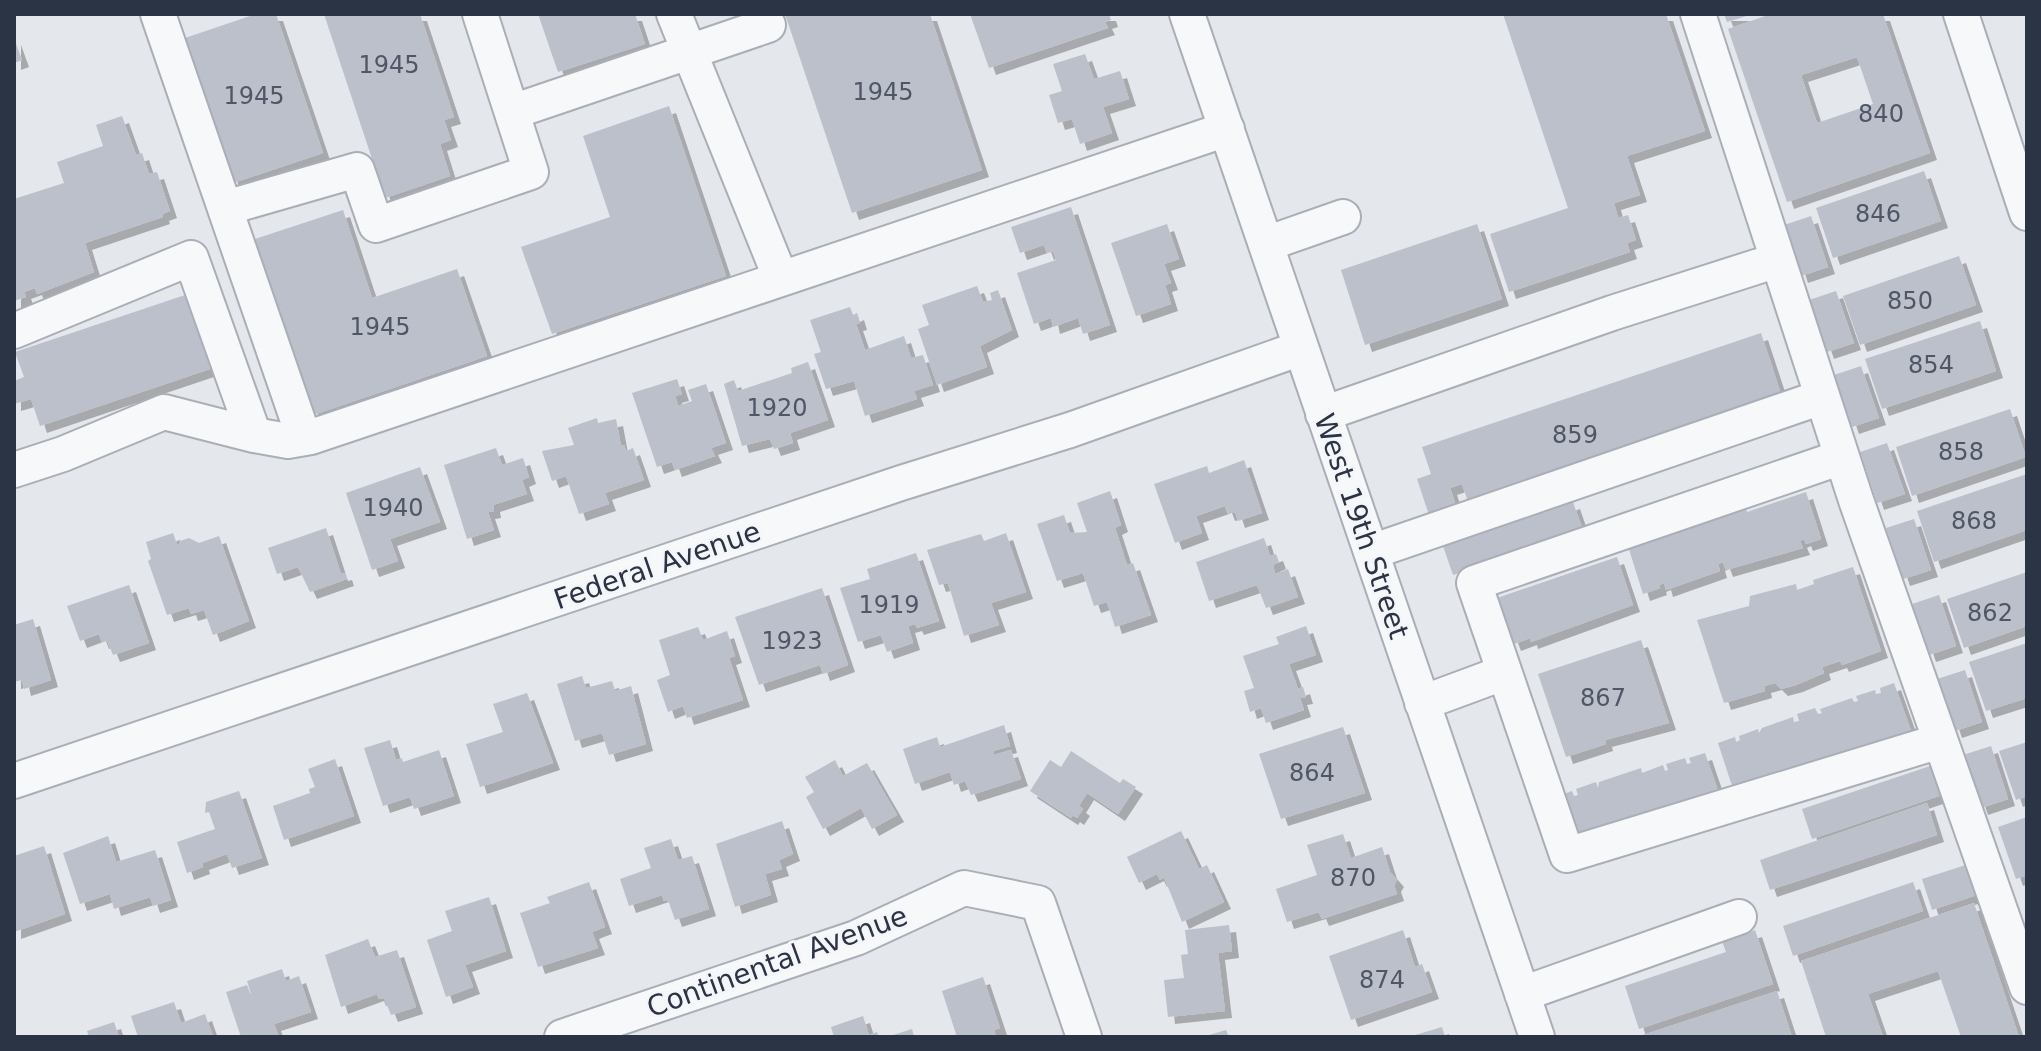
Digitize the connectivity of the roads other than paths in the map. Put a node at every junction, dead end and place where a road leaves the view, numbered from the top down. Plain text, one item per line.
1 (158, 14) edge
2 (480, 14) edge
3 (674, 14) edge
4 (1698, 14) edge
5 (1196, 16) edge
6 (1971, 16) edge
7 (768, 25) dead end
8 (688, 54) junction
9 (512, 112) junction
10 (1227, 129) junction
11 (225, 208) junction
12 (2027, 213) edge
13 (1343, 217) dead end
14 (1266, 244) junction
15 (1759, 266) dead end
16 (781, 279) junction
17 (14, 331) edge
18 (1301, 348) junction
19 (1822, 397) junction
20 (1323, 414) junction
21 (254, 435) junction
22 (304, 438) junction
23 (1842, 457) junction
24 (14, 470) edge
25 (1371, 552) junction
26 (1503, 673) junction
27 (1422, 703) junction
28 (1940, 741) junction
29 (14, 781) edge
30 (1739, 917) dead end
31 (2027, 987) edge
32 (1522, 994) junction
33 (562, 1037) edge
34 (1084, 1037) edge
35 (1537, 1037) edge

1 - 11 street
2 - 9 street
3 - 8 street
4 - 19 street
5 - 10 street, West 19th Street
6 - 12 street
7 - 8 street
8 - 9 street
8 - 16 street
9 - 11 street
10 - 14 street, West 19th Street
10 - 16 street
11 - 22 street
13 - 14 street
14 - 18 street, West 19th Street
15 - 20 street
16 - 22 street
17 - 21 street
18 - 20 street, West 19th Street
18 - 29 street, Federal Avenue
19 - 23 street
19 - 25 street
20 - 25 street, West 19th Street
21 - 22 street
21 - 24 street
23 - 26 street
23 - 28 street
25 - 27 street, West 19th Street
26 - 27 street
26 - 28 street
27 - 32 street, West 19th Street
28 - 31 street
30 - 32 street
32 - 35 street, West 19th Street
33 - 34 street, Continental Avenue

